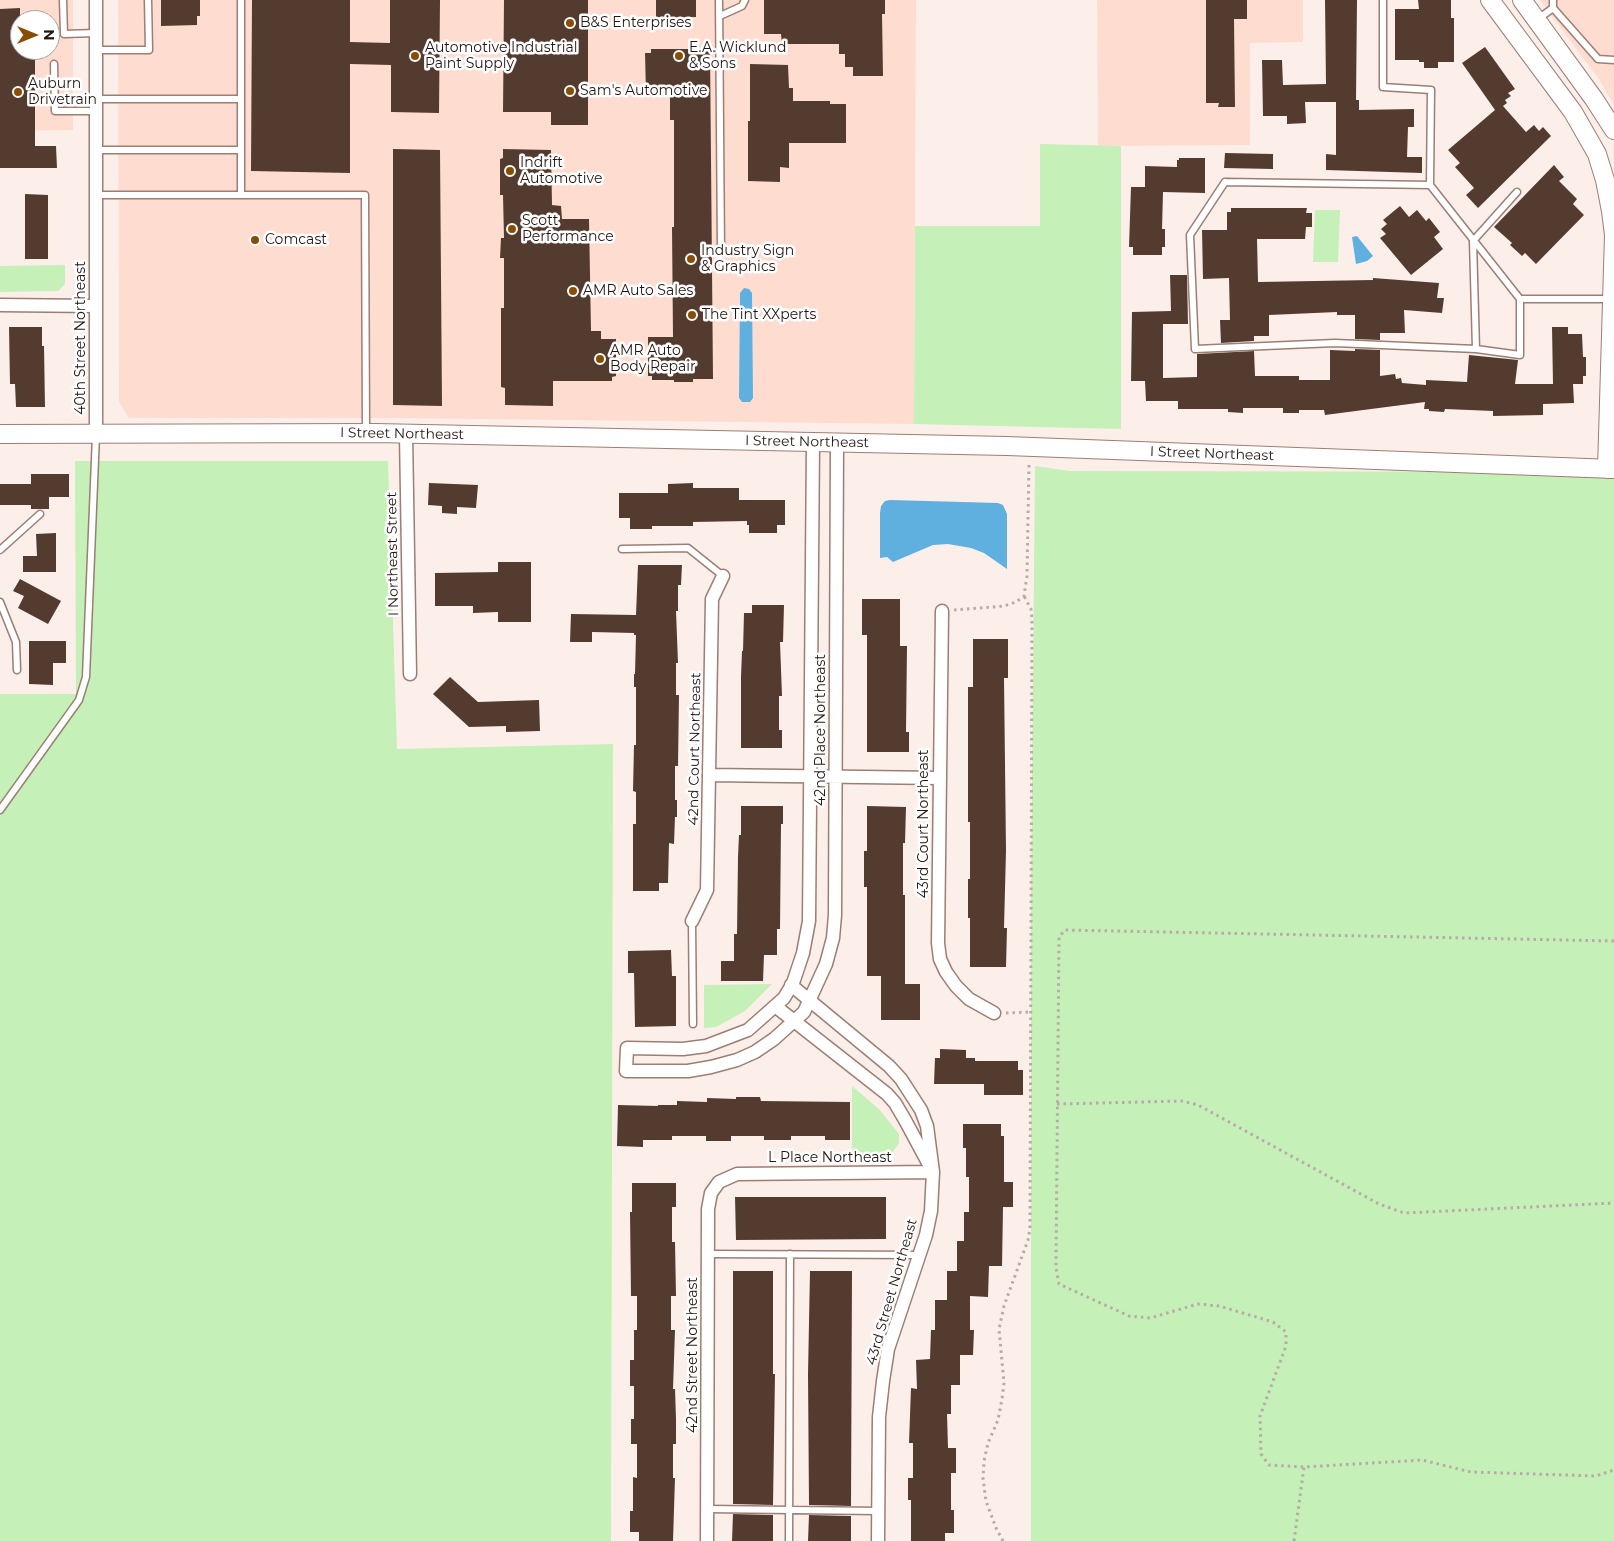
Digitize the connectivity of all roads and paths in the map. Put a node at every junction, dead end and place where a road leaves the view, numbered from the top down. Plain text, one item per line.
1 (63, 0) edge
2 (96, 0) edge
3 (148, 0) edge
4 (241, 0) edge
5 (720, 0) edge
6 (745, 0) edge
7 (1383, 0) edge
8 (1490, 0) edge
9 (1522, 0) edge
10 (1553, 4) edge
11 (720, 16) junction
12 (1537, 20) junction
13 (96, 33) junction
14 (96, 50) junction
15 (1614, 60) edge
16 (54, 64) dead end
17 (241, 99) junction
18 (96, 105) junction
19 (1614, 130) edge
20 (96, 150) junction
21 (241, 150) junction
22 (1430, 185) junction
23 (1517, 192) dead end
24 (96, 195) junction
25 (241, 195) junction
26 (1473, 241) junction
27 (721, 252) dead end
28 (1520, 299) junction
29 (1613, 299) edge
30 (0, 305) edge
31 (96, 306) junction
32 (1476, 349) junction
33 (96, 433) junction
34 (366, 433) junction
35 (0, 434) edge
36 (406, 434) junction
37 (813, 442) junction
38 (837, 442) junction
39 (1029, 447) junction
40 (1611, 469) edge
41 (40, 514) dead end
42 (622, 549) dead end
43 (0, 550) edge
44 (722, 576) joint
45 (1024, 596) junction
46 (0, 602) edge
47 (942, 611) joint
48 (17, 670) dead end
49 (410, 674) dead end
50 (710, 775) junction
51 (810, 776) junction
52 (836, 777) junction
53 (939, 778) junction
54 (0, 810) edge
55 (692, 921) joint
56 (1614, 941) edge
57 (791, 985) junction
58 (810, 1000) junction
59 (779, 1002) junction
60 (1030, 1012) junction
61 (994, 1013) joint
62 (793, 1022) junction
63 (693, 1024) dead end
64 (1057, 1104) junction
65 (934, 1172) junction
66 (728, 1177) joint
67 (1614, 1203) edge
68 (708, 1254) junction
69 (790, 1254) junction
70 (919, 1255) junction
71 (1304, 1467) junction
72 (1614, 1470) edge
73 (707, 1509) junction
74 (789, 1510) junction
75 (878, 1511) junction
76 (707, 1541) edge
77 (789, 1541) edge
78 (878, 1541) edge
79 (1003, 1541) edge
80 (1294, 1541) edge

1 - 13 lane
2 - 13 street, 40th Street Northeast
3 - 14 lane
4 - 17 lane
5 - 11 lane
6 - 11 lane
7 - 22 lane
8 - 29 street
9 - 12 street
10 - 12 lane
10 - 15 lane
11 - 27 lane
12 - 19 street
13 - 14 street, 40th Street Northeast
14 - 18 street, 40th Street Northeast
16 - 18 lane
17 - 18 lane
17 - 21 lane
18 - 20 street, 40th Street Northeast
20 - 21 lane
20 - 24 street, 40th Street Northeast
21 - 25 lane
22 - 26 lane
22 - 32 lane
23 - 26 lane
24 - 25 lane
24 - 31 street, 40th Street Northeast
25 - 34 lane
26 - 28 lane
26 - 32 lane
28 - 29 lane
28 - 32 lane
29 - 40 street
30 - 31 street
31 - 33 street, 40th Street Northeast
33 - 34 street, I Street Northeast
33 - 35 street, I Street Northeast
33 - 54 lane, 40th Street Northeast
34 - 36 street, I Street Northeast
36 - 37 street, I Street Northeast
36 - 49 street, I Northeast Street
37 - 38 street, I Street Northeast
37 - 51 street, 42nd Place Northeast
38 - 39 street, I Street Northeast
38 - 52 street, 42nd Place Northeast
39 - 40 street, I Street Northeast
39 - 45 path
41 - 43 lane
42 - 44 lane
44 - 50 street, 42nd Court Northeast
45 - 47 path
45 - 60 path
46 - 48 lane
47 - 53 street, 43rd Court Northeast
50 - 51 street
50 - 55 street, 42nd Court Northeast
51 - 52 street
51 - 57 street, 42nd Place Northeast
52 - 53 street
52 - 58 street, 42nd Place Northeast
53 - 61 street, 43rd Court Northeast
55 - 63 lane
56 - 64 path
57 - 58 street, 43rd Street Northeast
57 - 59 street, 42nd Place Northeast
58 - 62 street, 42nd Place Northeast
58 - 65 street, 43rd Street Northeast
59 - 62 street
59 - 62 street
60 - 61 path
60 - 79 path
62 - 65 street
64 - 67 path
64 - 71 path
65 - 66 street, L Place Northeast
65 - 70 street, 43rd Street Northeast
66 - 68 street, 42nd Street Northeast
68 - 69 lane
68 - 73 street, 42nd Street Northeast
69 - 70 lane
69 - 74 lane
70 - 75 street, 43rd Street Northeast
71 - 72 path
71 - 80 path
73 - 74 lane
73 - 76 street, 42nd Street Northeast
74 - 75 lane
74 - 77 lane
75 - 78 street, 43rd Street Northeast

